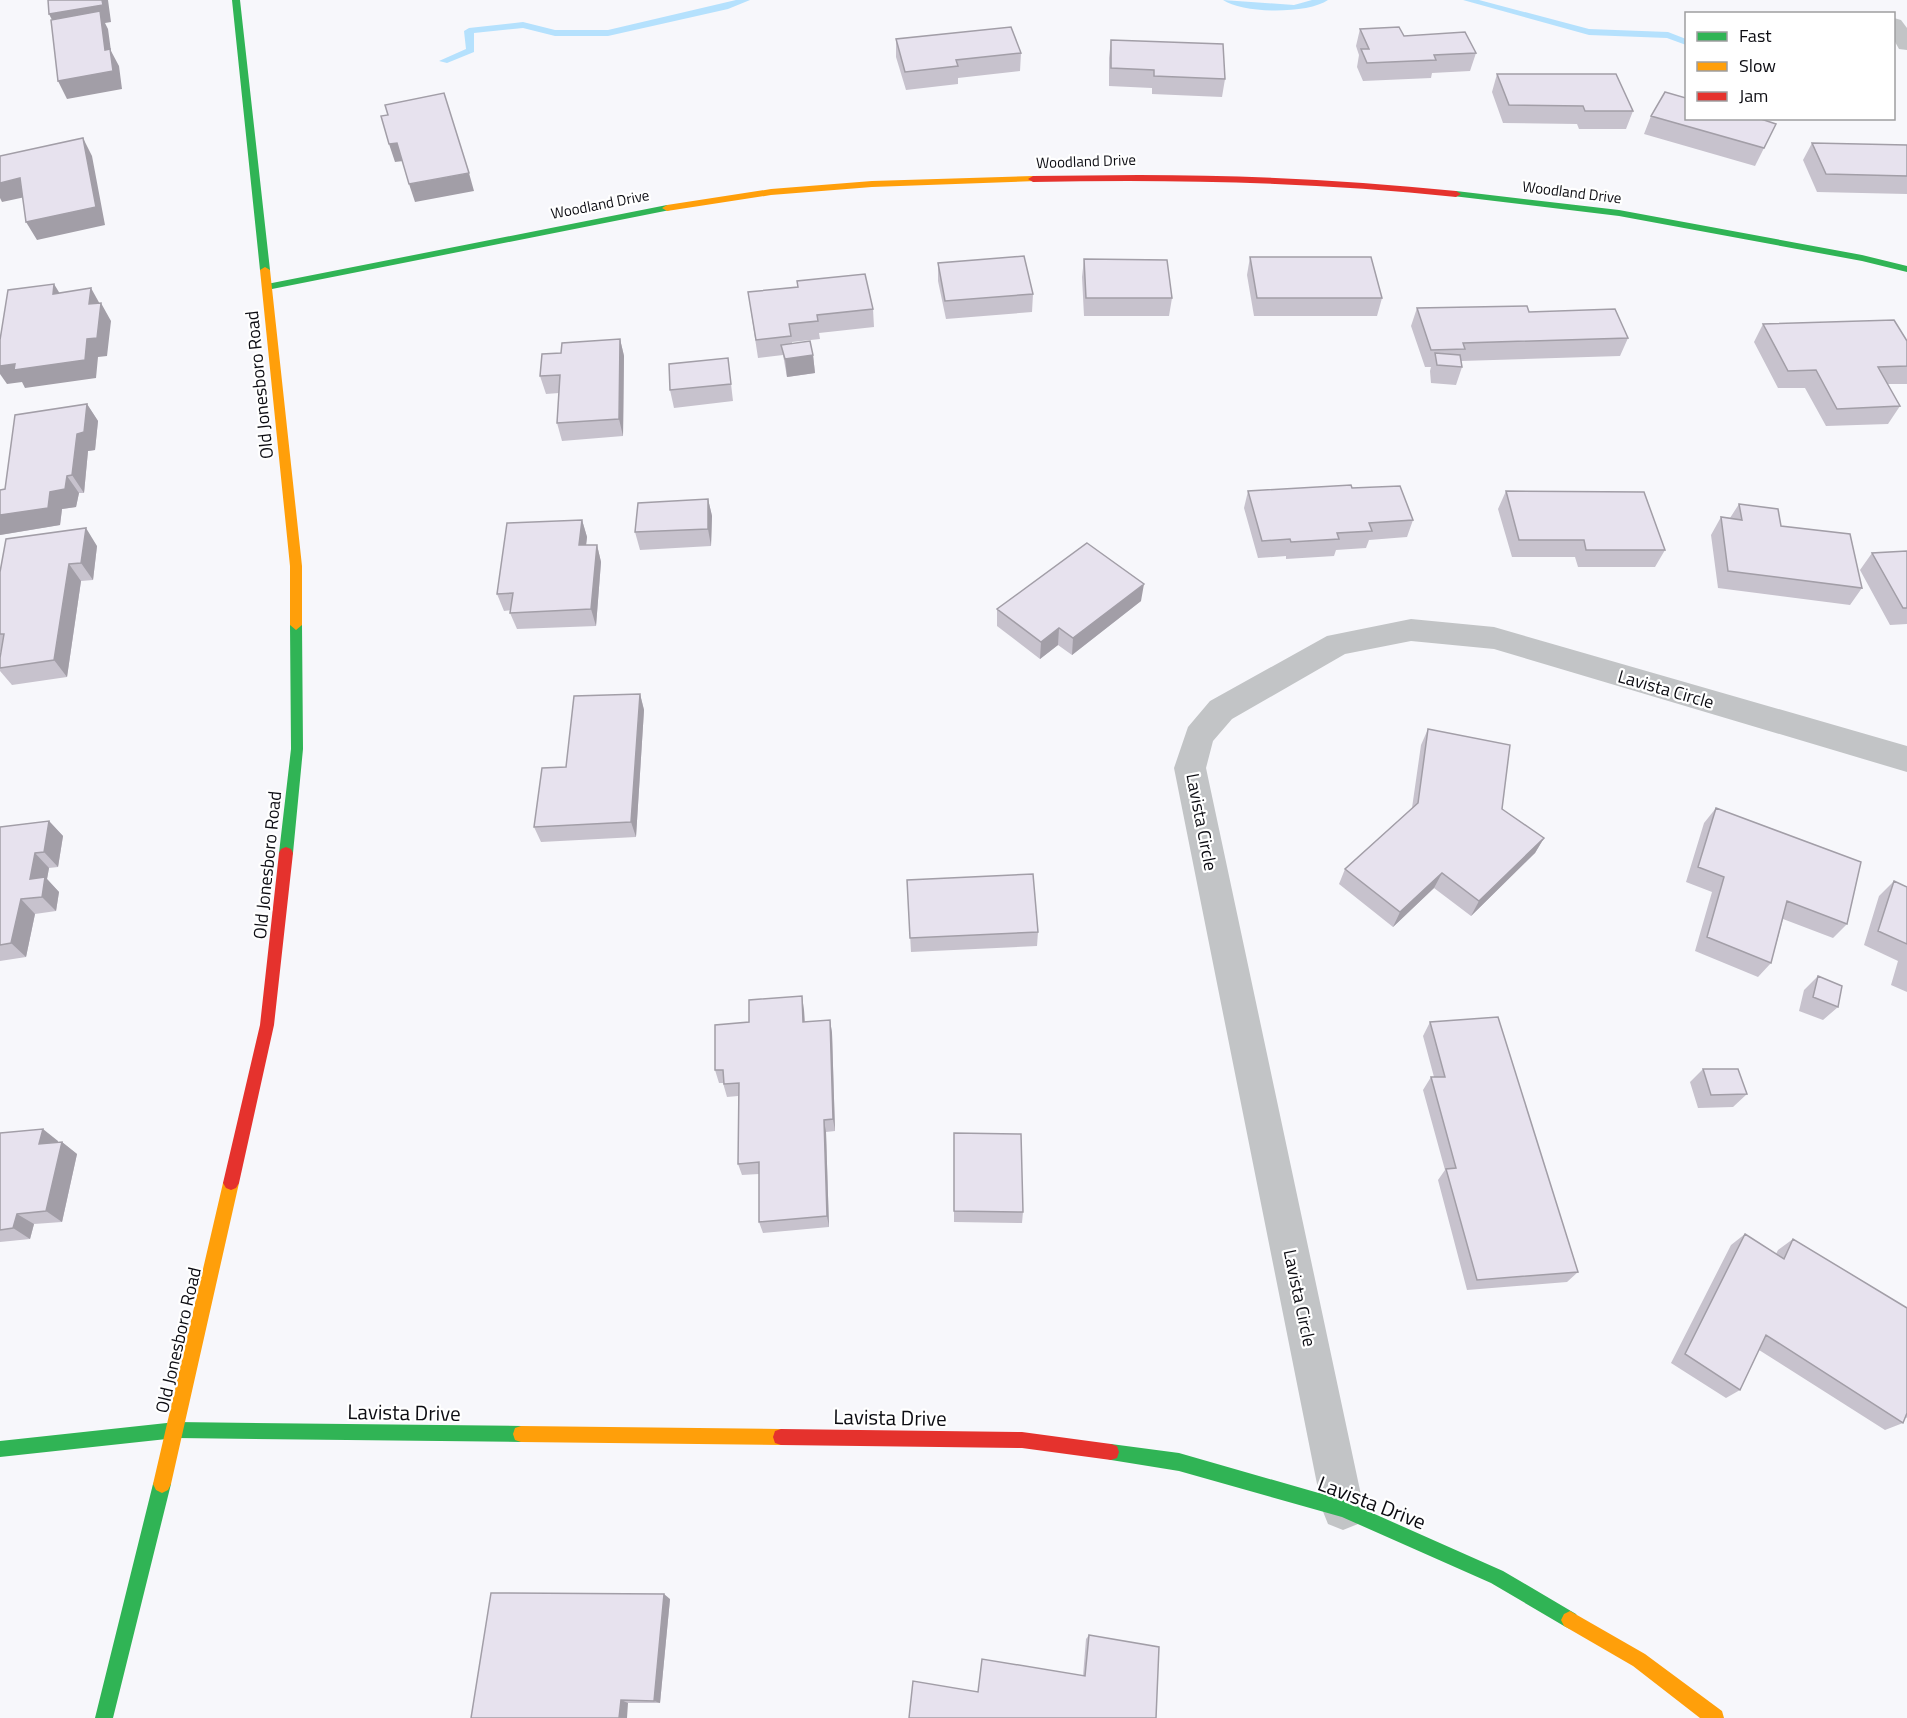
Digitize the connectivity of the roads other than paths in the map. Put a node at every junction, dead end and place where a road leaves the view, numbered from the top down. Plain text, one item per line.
1 (236, 0) edge
2 (1895, 26) edge
3 (1907, 44) edge
4 (1907, 269) edge
5 (267, 287) junction
6 (1907, 759) edge
7 (176, 1430) junction
8 (0, 1449) edge
9 (1343, 1509) junction
10 (104, 1718) edge
11 (1715, 1718) edge

1 - 5 street, Old Jonesboro Road
2 - 3 street
4 - 5 street, Woodland Drive
5 - 7 street, Old Jonesboro Road
6 - 9 street, Lavista Circle
7 - 8 street, Lavista Drive
7 - 9 street, Lavista Drive
7 - 10 street, Old Jonesboro Road
9 - 11 street, Lavista Drive

